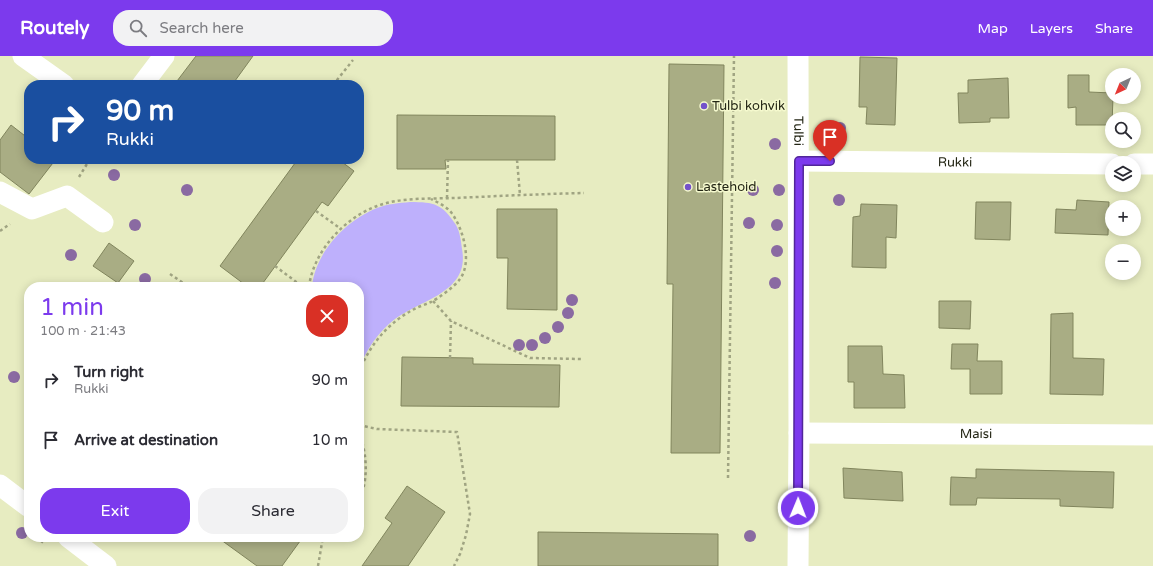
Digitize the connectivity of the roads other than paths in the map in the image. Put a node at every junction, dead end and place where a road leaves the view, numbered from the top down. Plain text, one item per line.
1 (23, 56) edge
2 (164, 56) edge
3 (798, 56) edge
4 (57, 80) edge
5 (146, 80) edge
6 (799, 161) junction
7 (1105, 164) edge
8 (1141, 164) edge
9 (1153, 164) edge
10 (0, 192) edge
11 (103, 222) dead end
12 (799, 434) junction
13 (1153, 435) edge
14 (0, 485) edge
15 (24, 503) edge
16 (75, 542) edge
17 (106, 566) edge
18 (798, 566) edge

1 - 4 street
2 - 5 street
3 - 6 street, Tulbi
6 - 7 street, Rukki
6 - 12 street, Tulbi
8 - 9 street
10 - 11 street
12 - 13 street, Maisi
12 - 18 street, Tulbi
14 - 15 street
16 - 17 street

